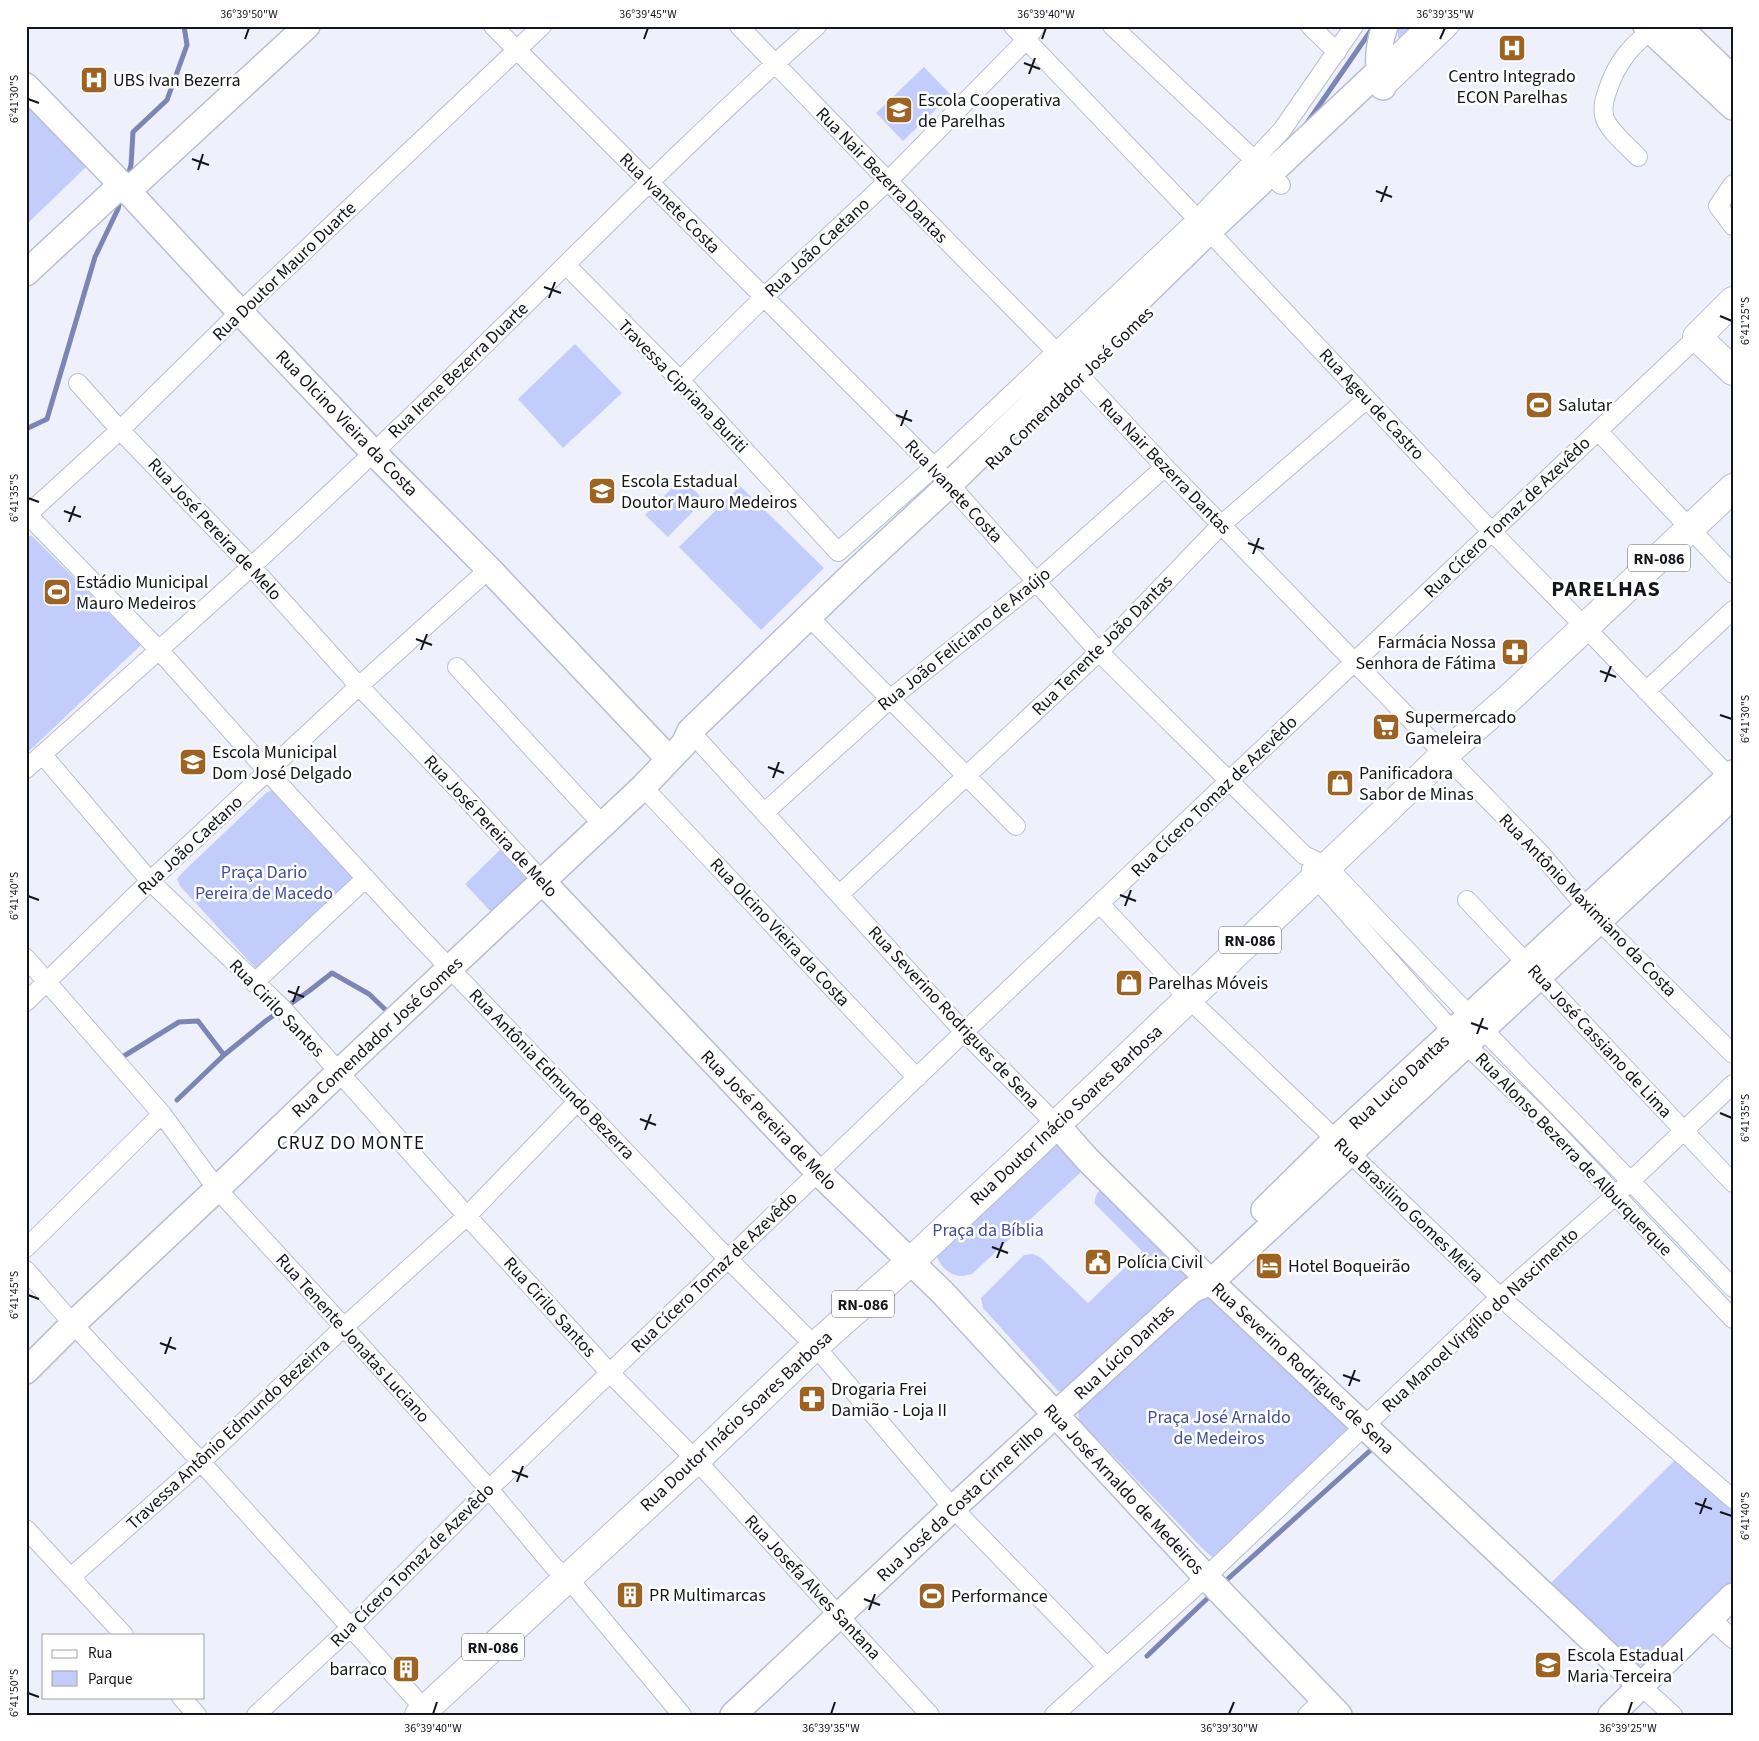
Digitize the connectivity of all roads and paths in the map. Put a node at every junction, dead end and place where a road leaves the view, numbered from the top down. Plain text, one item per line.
1 (306, 26) edge
2 (493, 26) edge
3 (542, 26) edge
4 (739, 26) edge
5 (817, 26) edge
6 (1013, 26) edge
7 (1112, 26) edge
8 (1310, 26) edge
9 (1354, 26) edge
10 (1385, 26) edge
11 (1426, 26) edge
12 (1450, 26) edge
13 (1678, 26) edge
14 (1652, 28) edge
15 (1031, 33) edge
16 (516, 50) junction
17 (1337, 52) junction
18 (774, 64) junction
19 (1733, 79) edge
20 (1381, 81) junction
21 (26, 86) edge
22 (1733, 107) edge
23 (1638, 157) dead end
24 (1269, 174) junction
25 (888, 181) junction
26 (650, 182) junction
27 (1733, 184) edge
28 (125, 188) junction
29 (1731, 224) edge
30 (1209, 231) junction
31 (566, 265) junction
32 (26, 274) edge
33 (764, 297) junction
34 (1733, 300) edge
35 (240, 312) junction
36 (1697, 337) junction
37 (1069, 365) junction
38 (1733, 371) edge
39 (680, 380) junction
40 (78, 383) dead end
41 (1367, 399) junction
42 (120, 430) junction
43 (1598, 431) junction
44 (374, 453) junction
45 (1164, 467) junction
46 (947, 482) junction
47 (1733, 488) edge
48 (27, 515) edge
49 (1221, 525) junction
50 (1690, 529) junction
51 (1492, 532) junction
52 (251, 566) junction
53 (489, 569) junction
54 (1733, 574) edge
55 (1037, 581) junction
56 (1733, 610) edge
57 (814, 621) junction
58 (1585, 626) junction
59 (159, 650) junction
60 (1099, 652) junction
61 (1355, 662) junction
62 (457, 667) dead end
63 (359, 686) junction
64 (1646, 691) junction
65 (890, 699) junction
66 (685, 744) junction
67 (42, 754) junction
68 (1444, 754) junction
69 (26, 769) edge
70 (268, 772) junction
71 (966, 775) junction
72 (1229, 781) junction
73 (1732, 782) edge
74 (642, 787) junction
75 (765, 812) junction
76 (603, 825) junction
77 (1016, 826) dead end
78 (1315, 866) junction
79 (366, 878) junction
80 (150, 881) junction
81 (542, 881) junction
82 (840, 894) junction
83 (1467, 900) dead end
84 (1100, 904) junction
85 (1592, 914) junction
86 (26, 958) edge
87 (451, 968) junction
88 (1533, 970) junction
89 (48, 982) junction
90 (254, 983) junction
91 (1190, 999) junction
92 (26, 1002) edge
93 (1468, 1031) junction
94 (964, 1032) junction
95 (1733, 1054) edge
96 (339, 1072) junction
97 (917, 1078) junction
98 (1733, 1084) edge
99 (578, 1102) junction
100 (1556, 1104) junction
101 (162, 1114) junction
102 (1541, 1118) junction
103 (1056, 1124) junction
104 (1683, 1131) junction
105 (1342, 1147) junction
106 (818, 1172) junction
107 (1632, 1181) junction
108 (1733, 1183) edge
109 (218, 1189) junction
110 (1616, 1196) junction
111 (467, 1216) junction
112 (26, 1248) edge
113 (728, 1259) junction
114 (910, 1262) junction
115 (26, 1270) edge
116 (1201, 1281) junction
117 (1733, 1288) edge
118 (1500, 1297) junction
119 (1733, 1319) edge
120 (73, 1324) junction
121 (344, 1327) junction
122 (815, 1346) junction
123 (26, 1371) edge
124 (610, 1373) junction
125 (1056, 1415) junction
126 (1366, 1426) junction
127 (696, 1460) junction
128 (201, 1462) junction
129 (489, 1489) junction
130 (1733, 1499) edge
131 (953, 1508) junction
132 (26, 1529) edge
133 (71, 1577) junction
134 (1206, 1577) junction
135 (568, 1578) junction
136 (1733, 1596) edge
137 (839, 1616) junction
138 (1710, 1618) junction
139 (351, 1627) junction
140 (123, 1634) edge
141 (1733, 1639) edge
142 (1106, 1666) junction
143 (1641, 1686) junction
144 (182, 1698) edge
145 (1323, 1709) edge
146 (424, 1713) edge
147 (198, 1715) edge
148 (256, 1715) edge
149 (682, 1715) edge
150 (733, 1715) edge
151 (930, 1715) edge
152 (1054, 1715) edge
153 (1611, 1715) edge
154 (1673, 1715) edge

1 - 28 street
2 - 16 street, Rua Ivanete Costa
3 - 16 street, Rua Doutor Mauro Duarte
4 - 18 street, Rua Nair Bezerra Dantas
5 - 18 street, Rua Irene Bezerra Duarte
6 - 15 street, Rua Ageu de Castro
7 - 24 street
8 - 17 street
9 - 17 street
10 - 20 street
11 - 20 street, Rua Comendador José Gomes
12 - 20 street, Rua Comendador José Gomes
13 - 19 street
14 - 22 street
14 - 23 street
15 - 25 street, Rua João Caetano
15 - 30 street, Rua Ageu de Castro
16 - 26 street, Rua Ivanete Costa
16 - 35 street, Rua Doutor Mauro Duarte
17 - 24 street
18 - 25 street, Rua Nair Bezerra Dantas
18 - 26 street, Rua Irene Bezerra Duarte
20 - 24 street, Rua Comendador José Gomes
21 - 28 street, Rua Olcino Vieira da Costa
24 - 30 street, Rua Comendador José Gomes
25 - 33 street, Rua João Caetano
25 - 37 street, Rua Nair Bezerra Dantas
26 - 31 street, Rua Irene Bezerra Duarte
26 - 33 street, Rua Ivanete Costa
27 - 29 street
28 - 32 street
28 - 35 street, Rua Olcino Vieira da Costa
30 - 37 street, Rua Comendador José Gomes
30 - 41 street, Rua Ageu de Castro
31 - 39 street, Travessa Cipriana Buriti
31 - 44 street, Rua Irene Bezerra Duarte
33 - 39 street, Rua João Caetano
33 - 46 street, Rua Ivanete Costa
34 - 36 main road
35 - 42 street, Rua Doutor Mauro Duarte
35 - 44 street, Rua Olcino Vieira da Costa
36 - 38 main road
36 - 43 street, Rua Cícero Tomaz de Azevêdo
37 - 45 street, Rua Nair Bezerra Dantas
37 - 46 street, Rua Comendador José Gomes
39 - 46 street, Travessa Cipriana Buriti
40 - 42 street, Rua José Pereira de Melo
41 - 49 street, Rua Tenente João Dantas
41 - 51 street, Rua Ageu de Castro
42 - 48 street, Rua Doutor Mauro Duarte
42 - 52 street, Rua José Pereira de Melo
43 - 50 street
43 - 51 street, Rua Cícero Tomaz de Azevêdo
44 - 52 street, Rua Irene Bezerra Duarte
44 - 53 street, Rua Olcino Vieira da Costa
45 - 49 street, Rua Nair Bezerra Dantas
45 - 55 street, Rua João Feliciano de Araújo
46 - 55 street, Rua Ivanete Costa
46 - 57 street, Rua Comendador José Gomes
47 - 50 main road, RN-086
48 - 59 street, Rua Antônia Edmundo Bezerra
49 - 60 street, Rua Tenente João Dantas
49 - 61 street, Rua Nair Bezerra Dantas
50 - 54 street
50 - 58 main road, RN-086
51 - 58 street, Rua Ageu de Castro
51 - 61 street, Rua Cícero Tomaz de Azevêdo
52 - 59 street, Rua Irene Bezerra Duarte
52 - 63 street, Rua José Pereira de Melo
53 - 63 street, Rua João Caetano
53 - 66 street, Rua Olcino Vieira da Costa
55 - 60 street, Rua Ivanete Costa
55 - 65 street, Rua João Feliciano de Araújo
56 - 64 street
57 - 65 street
57 - 66 street, Rua Comendador José Gomes
58 - 64 street, Rua Ageu de Castro
58 - 68 main road, RN-086
59 - 67 street, Rua Irene Bezerra Duarte
59 - 70 street, Rua Antônia Edmundo Bezerra
60 - 71 street, Rua Tenente João Dantas
60 - 72 street, Rua Ivanete Costa
61 - 68 street, Rua Nair Bezerra Dantas
61 - 72 street, Rua Cícero Tomaz de Azevêdo
62 - 76 street
63 - 70 street, Rua João Caetano
63 - 81 street, Rua José Pereira de Melo
64 - 73 street, Rua Ageu de Castro
65 - 71 street
65 - 75 street, Rua João Feliciano de Araújo
66 - 74 street, Rua Comendador José Gomes
66 - 75 street, Rua Severino Rodrigues de Sena
67 - 69 street, Rua Irene Bezerra Duarte
67 - 80 street, Rua Cirilo Santos
68 - 78 main road, Rua Doutor Inácio Soares Barbosa / RN-086
68 - 85 street, Rua Antônio Maximiano da Costa
70 - 79 street, Rua Antônia Edmundo Bezerra
70 - 80 street, Rua João Caetano
71 - 77 street
71 - 82 street, Rua Tenente João Dantas
72 - 78 street, Rua Ivanete Costa
72 - 84 street, Rua Cícero Tomaz de Azevêdo
73 - 85 street, Rua Lucio Dantas
74 - 76 street, Rua Comendador José Gomes
74 - 97 street, Rua Olcino Vieira da Costa
75 - 82 street, Rua Severino Rodrigues de Sena
76 - 81 street, Rua Comendador José Gomes
78 - 91 main road, Rua Doutor Inácio Soares Barbosa / RN-086
78 - 93 street, Rua Alonso Bezerra de Alburquerque
79 - 87 street, Rua Antônia Edmundo Bezerra
79 - 90 street
80 - 89 street, Rua João Caetano
80 - 90 street, Rua Cirilo Santos
81 - 87 street, Rua Comendador José Gomes
81 - 106 street, Rua José Pereira de Melo
82 - 94 street, Rua Severino Rodrigues de Sena
83 - 88 street, Rua José Cassiano de Lima
84 - 91 street, Rua Brasilino Gomes Meira
84 - 94 street, Rua Cícero Tomaz de Azevêdo
85 - 88 street, Rua Lucio Dantas
85 - 95 street, Rua Antônio Maximiano da Costa
86 - 89 street, Rua Tenente Jonatas Luciano
87 - 96 street, Rua Comendador José Gomes
87 - 99 street, Rua Antônia Edmundo Bezerra
88 - 93 street, Rua Lucio Dantas
88 - 104 street, Rua José Cassiano de Lima
89 - 92 street, Rua João Caetano
89 - 101 street, Rua Tenente Jonatas Luciano
90 - 96 street, Rua Cirilo Santos
91 - 103 main road, Rua Doutor Inácio Soares Barbosa / RN-086
91 - 105 street, Rua Brasilino Gomes Meira
93 - 100 street, Rua Alonso Bezerra de Alburquerque
93 - 102 street, Rua Alonso Bezerra de Alburquerque
93 - 105 street, Rua Lucio Dantas
94 - 97 street, Rua Cícero Tomaz de Azevêdo
94 - 103 street, Rua Severino Rodrigues de Sena
96 - 109 street, Rua Comendador José Gomes
96 - 111 street, Rua Cirilo Santos
97 - 106 street, Rua Cícero Tomaz de Azevêdo
98 - 104 street, Rua Manoel Virgílio do Nascimento
99 - 111 street, Travessa Antônio Edmundo Bezeirra
99 - 113 street, Rua Antônia Edmundo Bezerra
100 - 102 street
100 - 107 street, Rua Alonso Bezerra de Alburquerque
101 - 109 street, Rua Tenente Jonatas Luciano
101 - 112 street
102 - 110 street, Rua Alonso Bezerra de Alburquerque
103 - 114 main road, Rua Doutor Inácio Soares Barbosa / RN-086
103 - 116 street, Rua Severino Rodrigues de Sena
104 - 107 street, Rua Manoel Virgílio do Nascimento
104 - 108 street, Rua José Cassiano de Lima
105 - 116 street, Rua Lucio Dantas
105 - 118 street, Rua Brasilino Gomes Meira
106 - 113 street, Rua Cícero Tomaz de Azevêdo
106 - 114 street, Rua José Pereira de Melo
107 - 110 street, Rua Manoel Virgílio do Nascimento
107 - 117 street, Rua Alonso Bezerra de Alburquerque
109 - 120 street, Rua Comendador José Gomes
109 - 121 street, Rua Tenente Jonatas Luciano
110 - 118 street, Rua Manoel Virgílio do Nascimento
110 - 119 street, Rua Alonso Bezerra de Alburquerque
111 - 121 street, Travessa Antônio Edmundo Bezeirra
111 - 124 street, Rua Cirilo Santos
113 - 122 street, Rua Antônia Edmundo Bezerra
113 - 124 street, Rua Cícero Tomaz de Azevêdo
114 - 122 main road, Rua Doutor Inácio Soares Barbosa / RN-086
114 - 125 street, Rua José Arnaldo de Medeiros
115 - 120 street
116 - 125 street, Rua Lúcio Dantas
116 - 126 street, Rua Severino Rodrigues de Sena
118 - 126 street, Rua Manoel Virgílio do Nascimento
118 - 130 street, Rua Brasilino Gomes Meira
120 - 123 street, Rua Comendador José Gomes
120 - 128 street
121 - 128 street, Travessa Antônio Edmundo Bezeirra
121 - 129 street, Rua Tenente Jonatas Luciano
122 - 127 main road, Rua Doutor Inácio Soares Barbosa / RN-086
122 - 131 street, Rua Antônia Edmundo Bezerra
124 - 127 street, Rua Cirilo Santos
124 - 129 street, Rua Cícero Tomaz de Azevêdo
125 - 131 street, Rua José da Costa Cirne Filho
125 - 134 street, Rua José Arnaldo de Medeiros
126 - 134 street, Rua Manoel Virgílio do Nascimento
126 - 143 street, Rua Severino Rodrigues de Sena
127 - 135 main road, Rua Doutor Inácio Soares Barbosa / RN-086
127 - 137 street, Rua Josefa Alves Santana
128 - 133 street, Travessa Antônio Edmundo Bezeirra
128 - 139 street
129 - 135 street, Rua Tenente Jonatas Luciano
129 - 139 street, Rua Cícero Tomaz de Azevêdo
131 - 137 street, Rua José da Costa Cirne Filho
131 - 142 street, Rua Antônia Edmundo Bezerra
132 - 133 street
133 - 140 street
134 - 142 street, Rua Manoel Virgílio do Nascimento
134 - 145 street, Rua José Arnaldo de Medeiros
135 - 146 main road, Rua Doutor Inácio Soares Barbosa / RN-086
135 - 149 street, Rua Tenente Jonatas Luciano
136 - 138 street
137 - 150 street, Rua José da Costa Cirne Filho
137 - 151 street, Rua Josefa Alves Santana
138 - 141 street
138 - 143 street
139 - 146 street
139 - 148 street, Rua Cícero Tomaz de Azevêdo
142 - 152 street, Rua Manoel Virgílio do Nascimento
143 - 153 street
143 - 154 street
144 - 147 street

